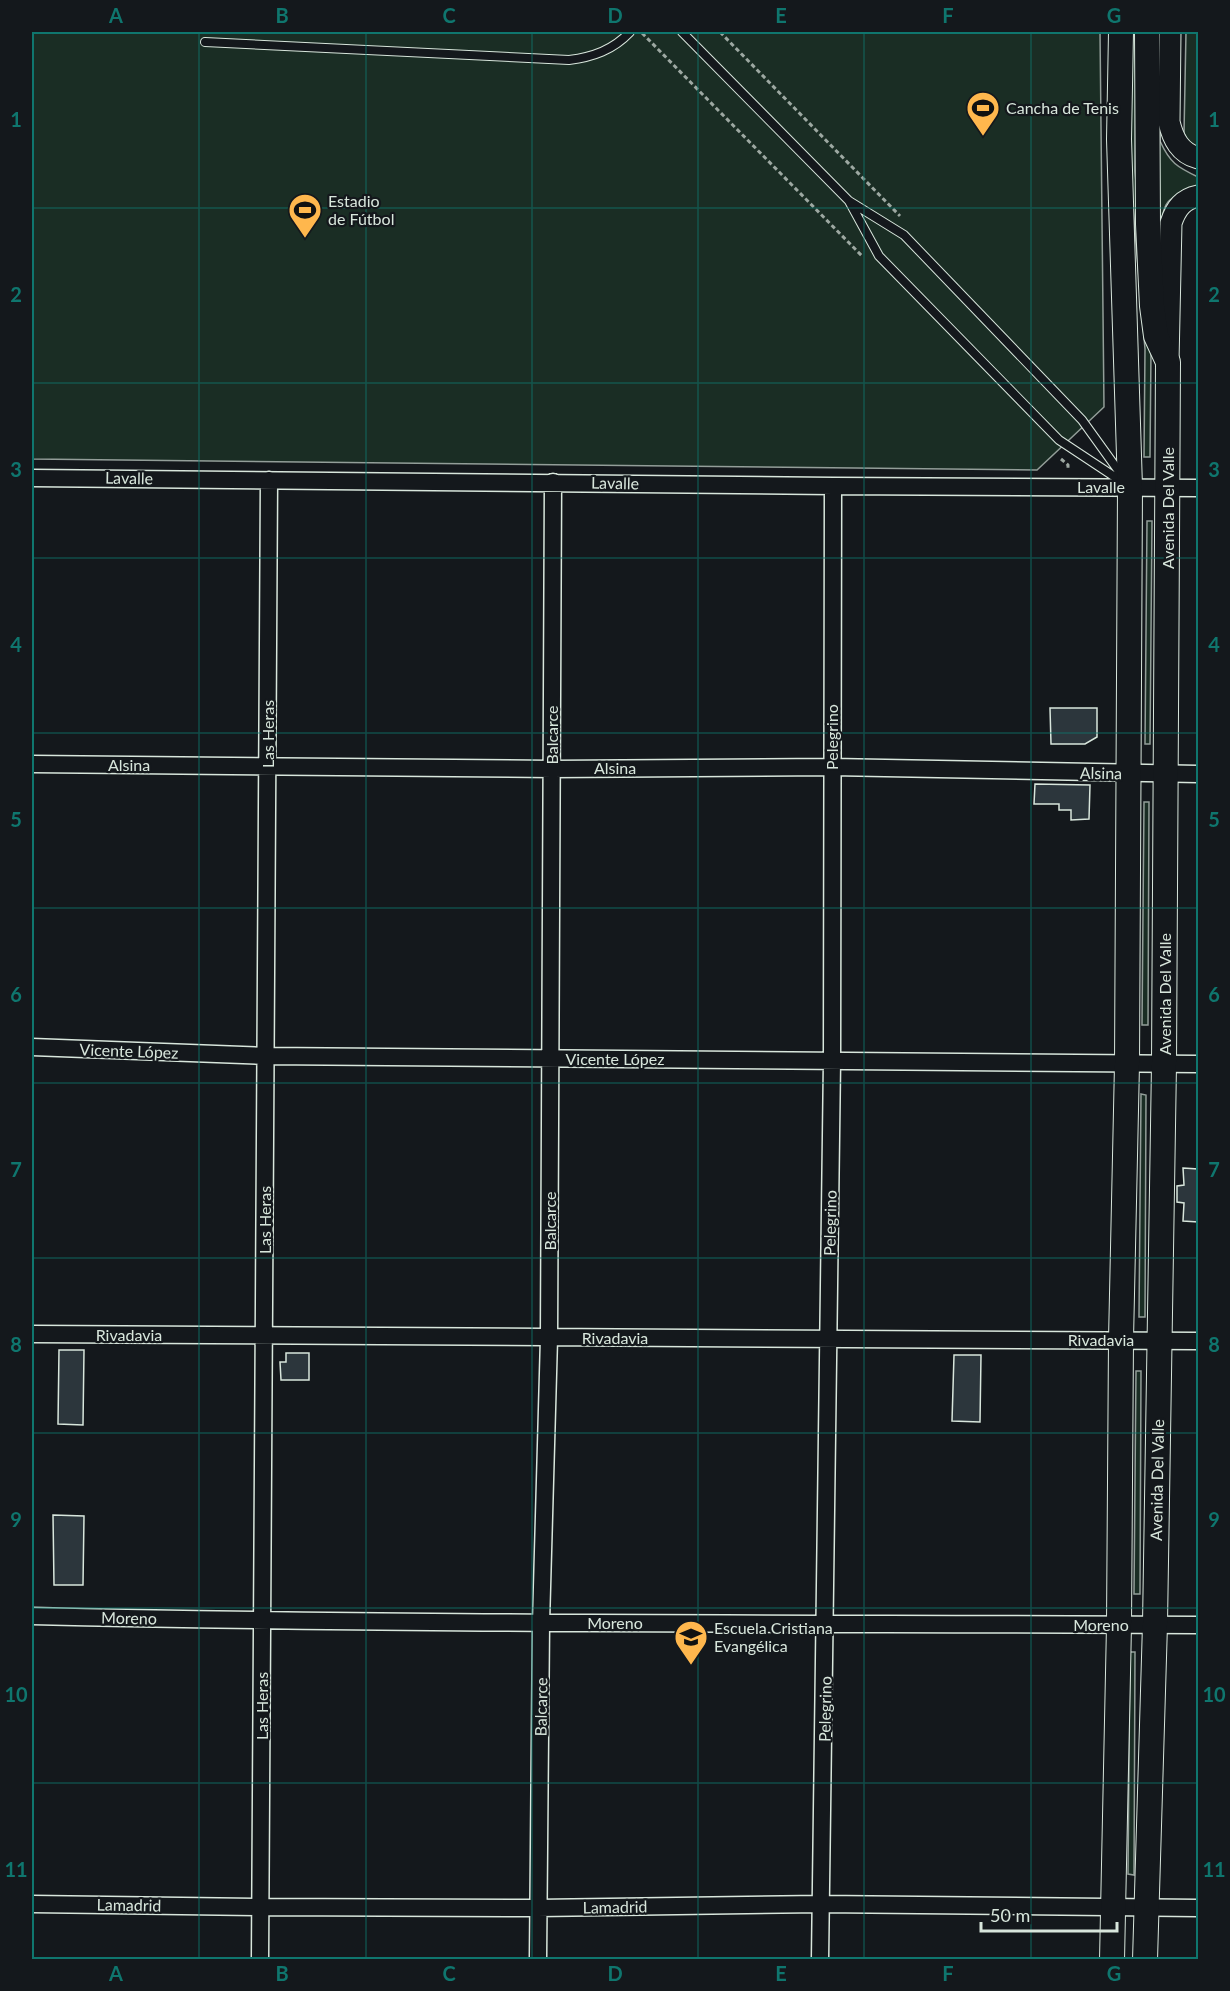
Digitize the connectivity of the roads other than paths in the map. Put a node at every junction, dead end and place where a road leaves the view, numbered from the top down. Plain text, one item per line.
1 (630, 32) edge
2 (682, 32) edge
3 (1121, 32) edge
4 (1147, 32) edge
5 (1170, 32) edge
6 (205, 42) dead end
7 (1198, 158) edge
8 (1198, 196) edge
9 (849, 201) junction
10 (1168, 362) junction
11 (32, 477) edge
12 (270, 480) junction
13 (553, 482) junction
14 (833, 486) junction
15 (1130, 487) junction
16 (1168, 487) junction
17 (1198, 488) edge
18 (32, 764) edge
19 (268, 766) junction
20 (832, 767) junction
21 (552, 769) junction
22 (1128, 774) junction
23 (1166, 774) junction
24 (1198, 774) edge
25 (32, 1047) edge
26 (266, 1056) junction
27 (551, 1059) junction
28 (832, 1061) junction
29 (1127, 1064) junction
30 (1164, 1064) junction
31 (1198, 1064) edge
32 (32, 1334) edge
33 (264, 1336) junction
34 (549, 1338) junction
35 (828, 1339) junction
36 (1121, 1340) junction
37 (1159, 1340) junction
38 (1198, 1341) edge
39 (32, 1616) edge
40 (262, 1621) junction
41 (826, 1622) junction
42 (542, 1623) junction
43 (1155, 1624) junction
44 (1119, 1625) junction
45 (1198, 1625) edge
46 (32, 1904) edge
47 (821, 1904) junction
48 (260, 1907) junction
49 (538, 1908) junction
50 (1146, 1908) junction
51 (1198, 1908) edge
52 (1111, 1909) junction
53 (260, 1959) edge
54 (538, 1959) edge
55 (820, 1959) edge
56 (1112, 1959) edge
57 (1145, 1959) edge

1 - 6 lane
2 - 9 lane
3 - 15 main road
4 - 10 main road, Avenida Del Valle
5 - 7 street
8 - 10 street
9 - 15 lane
9 - 15 lane
10 - 16 main road, Avenida Del Valle
11 - 12 street, Lavalle
12 - 13 street, Lavalle
12 - 19 street, Las Heras
13 - 14 street, Lavalle
13 - 21 street, Balcarce
14 - 15 street, Lavalle
14 - 20 street, Pelegrino
15 - 16 street, Lavalle
15 - 22 main road
16 - 17 street, Lavalle
16 - 23 main road, Avenida Del Valle
18 - 19 street, Alsina
19 - 21 street, Alsina
19 - 26 street, Las Heras
20 - 21 street, Alsina
20 - 22 street, Alsina
20 - 28 street, Pelegrino
21 - 27 street, Balcarce
22 - 23 street, Alsina
22 - 29 main road
23 - 24 street, Alsina
23 - 30 main road, Avenida Del Valle
25 - 26 street, Vicente López
26 - 27 street, Vicente López
26 - 33 street, Las Heras
27 - 28 street, Vicente López
27 - 34 street, Balcarce
28 - 29 street, Vicente López
28 - 35 street, Pelegrino
29 - 30 street, Vicente López
29 - 36 main road
30 - 31 street, Vicente López
30 - 37 main road, Avenida Del Valle
32 - 33 street, Rivadavia
33 - 34 street, Rivadavia
33 - 40 street, Las Heras
34 - 35 street, Rivadavia
34 - 42 street, Balcarce
35 - 36 street, Rivadavia
35 - 41 street, Pelegrino
36 - 37 street, Rivadavia
36 - 44 main road
37 - 38 street, Rivadavia
37 - 43 main road, Avenida Del Valle
39 - 40 street, Moreno
40 - 42 street, Moreno
40 - 48 street, Las Heras
41 - 42 street, Moreno
41 - 44 street, Moreno
41 - 47 street, Pelegrino
42 - 49 street, Balcarce
43 - 44 street, Moreno
43 - 45 street, Moreno
43 - 50 main road, Avenida Del Valle
44 - 52 main road
46 - 48 street, Lamadrid
47 - 49 street, Lamadrid
47 - 52 street, Lamadrid
47 - 55 street, Pelegrino
48 - 49 street, Lamadrid
48 - 53 street, Las Heras
49 - 54 street, Balcarce
50 - 51 street, Lamadrid
50 - 52 street, Lamadrid
50 - 57 main road, Avenida Del Valle
52 - 56 main road

